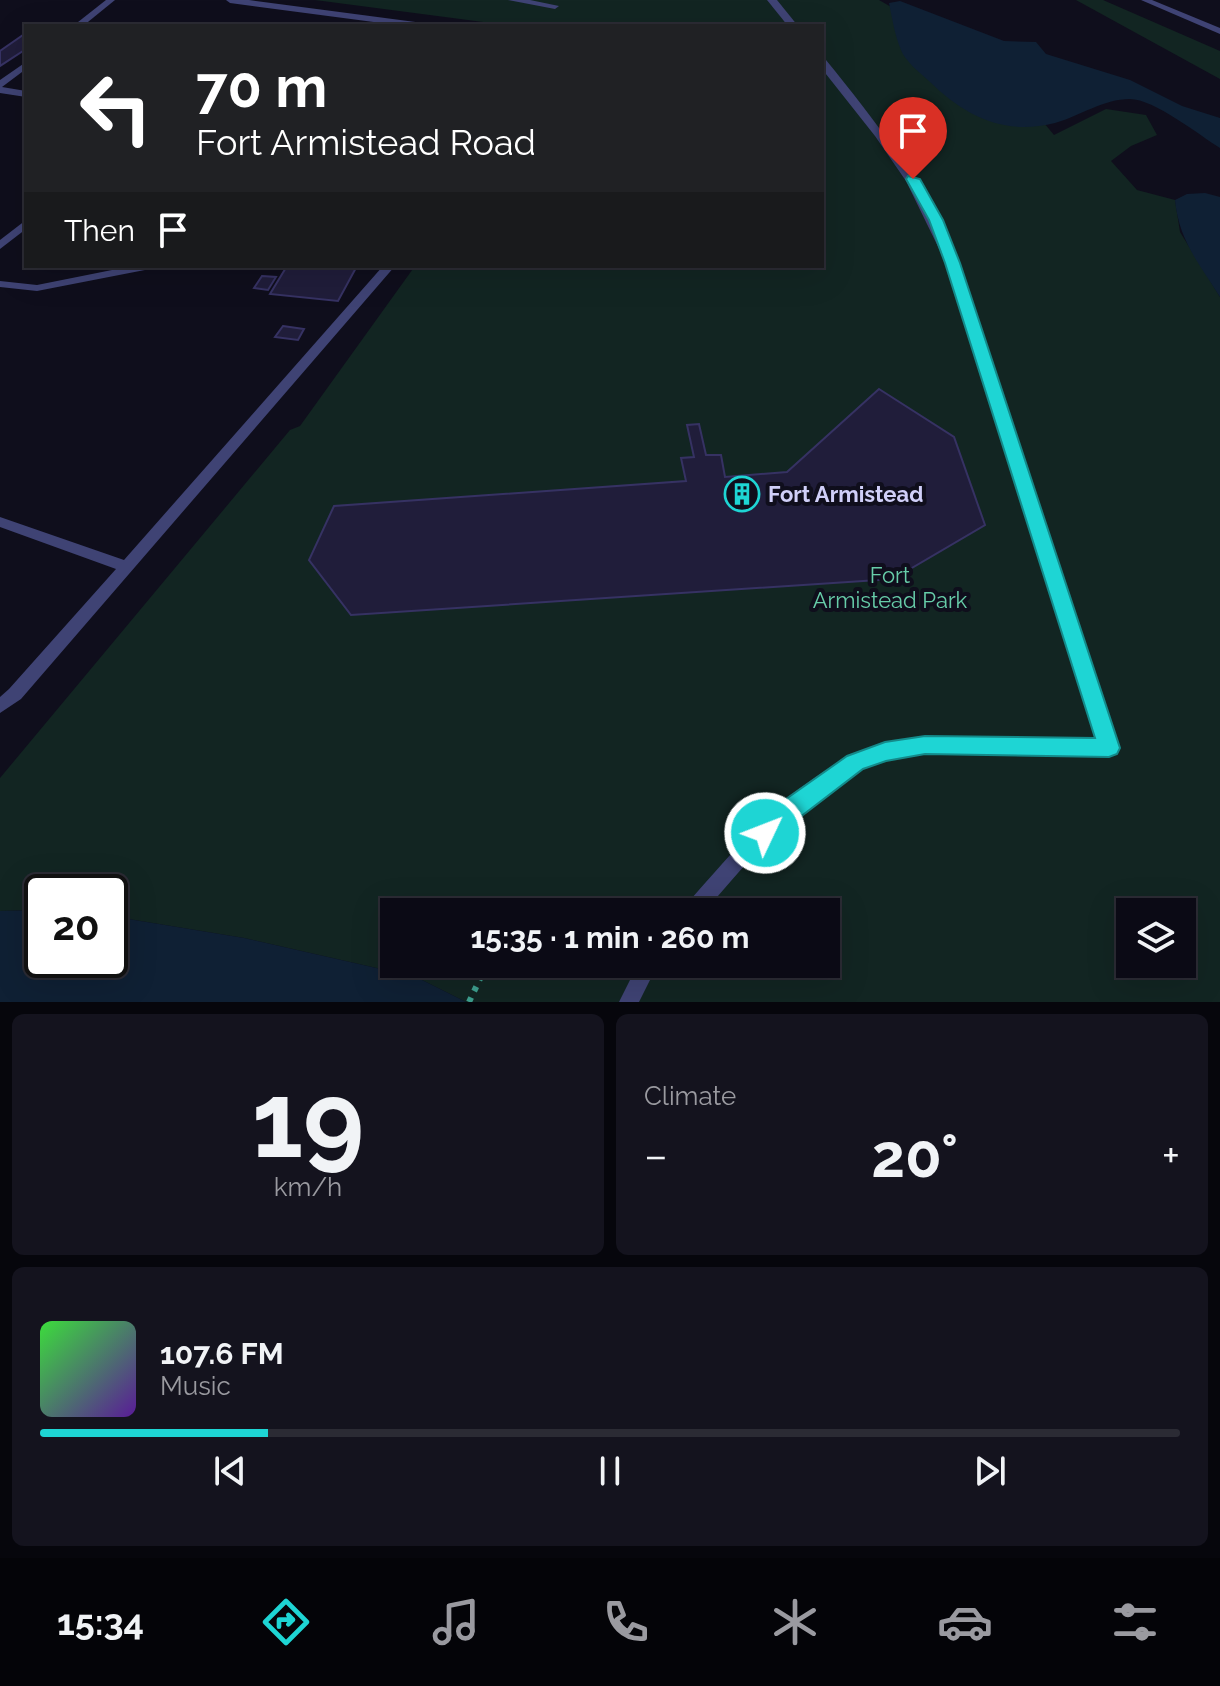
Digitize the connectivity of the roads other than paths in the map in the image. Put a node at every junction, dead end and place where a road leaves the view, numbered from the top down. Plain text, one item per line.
1 (111, 0) edge
2 (230, 0) edge
3 (512, 0) edge
4 (772, 0) edge
5 (1145, 0) edge
6 (555, 6) dead end
7 (80, 24) edge
8 (408, 24) edge
9 (791, 24) edge
10 (1220, 31) edge
11 (824, 65) edge
12 (24, 67) edge
13 (0, 87) edge
14 (24, 93) edge
15 (24, 225) edge
16 (0, 246) edge
17 (140, 268) edge
18 (387, 268) edge
19 (0, 284) edge
20 (0, 522) edge
21 (125, 566) junction
22 (0, 706) edge
23 (1109, 748) joint
24 (705, 898) edge
25 (641, 978) edge
26 (629, 1002) edge

1 - 7 lane
2 - 8 lane
3 - 6 lane
4 - 9 street
5 - 10 lane
11 - 23 street
12 - 13 lane
13 - 14 lane
15 - 16 lane
17 - 19 lane
18 - 21 lane
20 - 21 lane
21 - 22 lane
23 - 24 lane
25 - 26 lane

